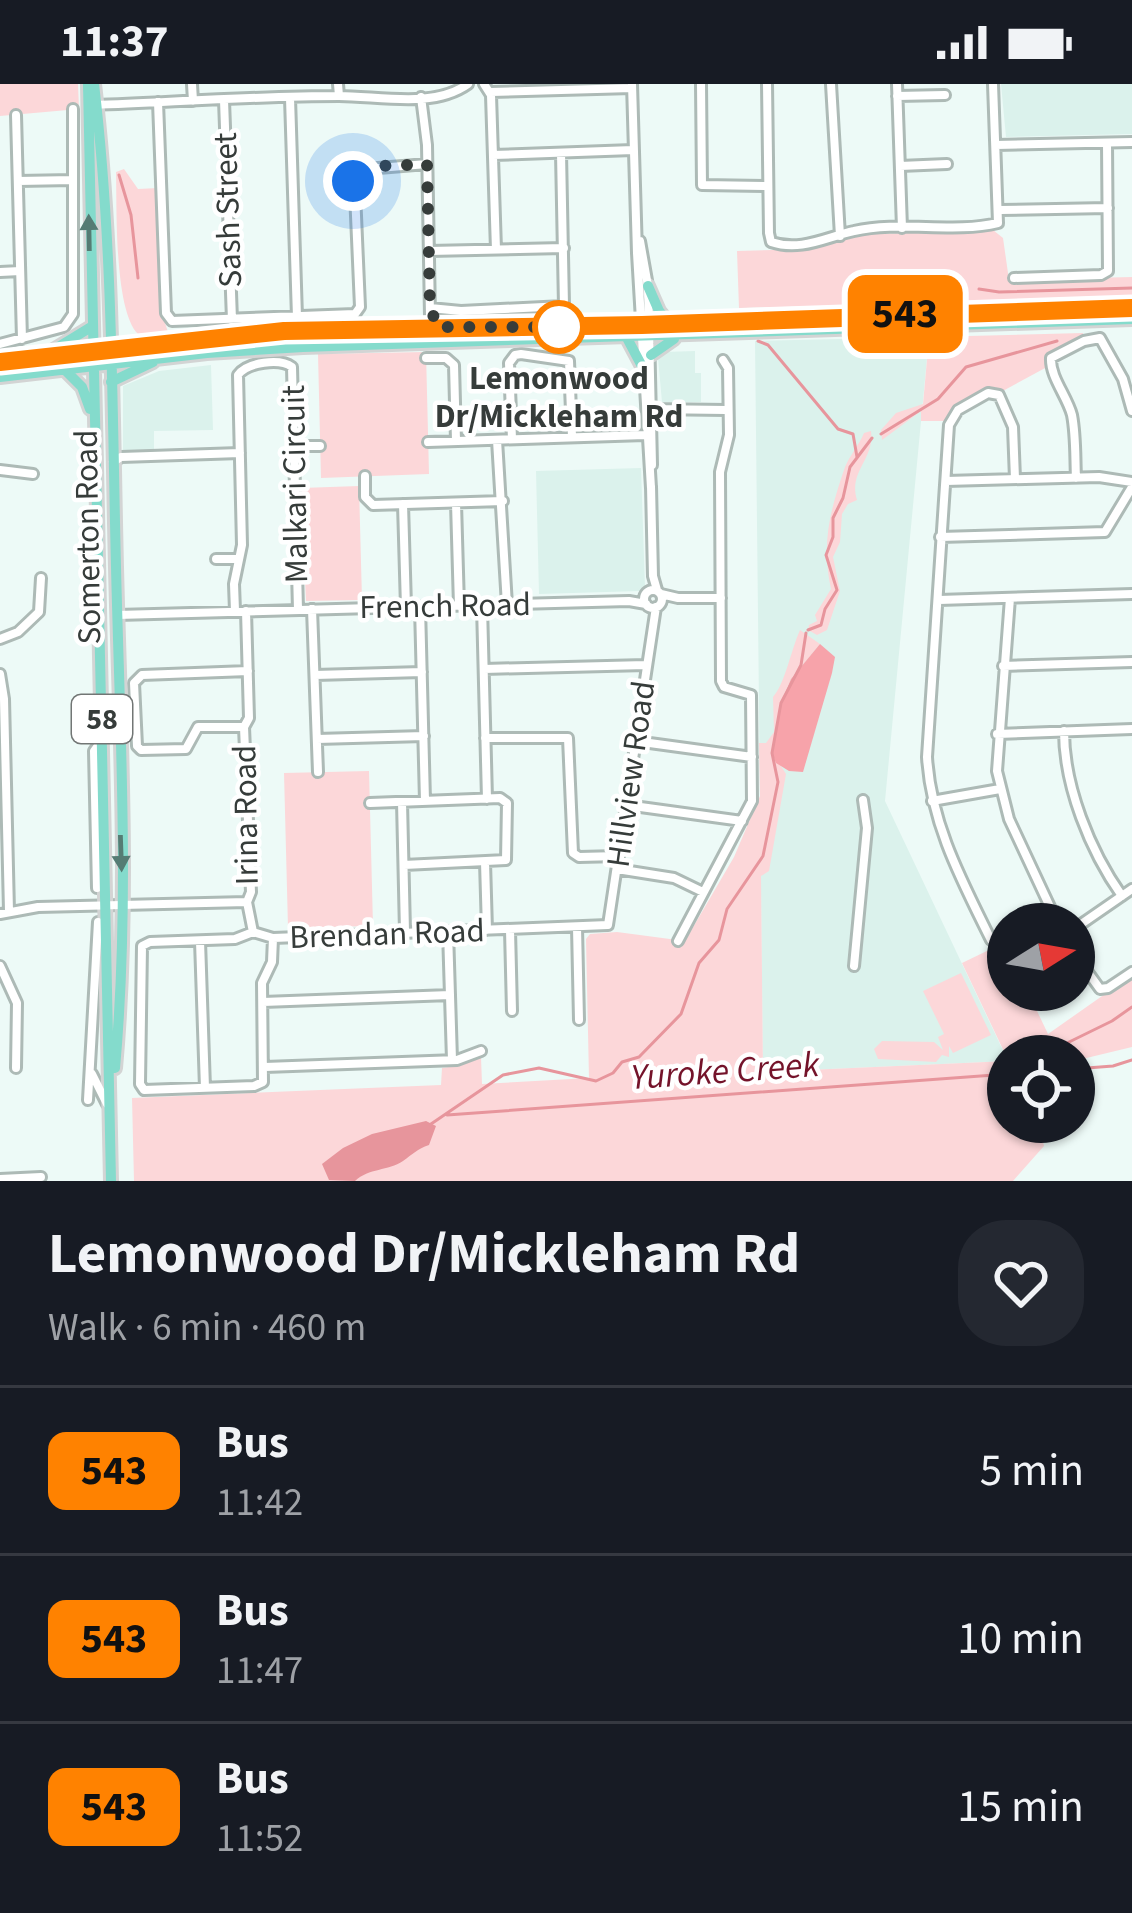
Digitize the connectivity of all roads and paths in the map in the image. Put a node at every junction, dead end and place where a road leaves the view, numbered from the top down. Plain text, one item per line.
1 (91, 84) edge
2 (192, 84) edge
3 (338, 84) edge
4 (468, 84) edge
5 (701, 84) edge
6 (767, 84) edge
7 (831, 84) edge
8 (897, 84) edge
9 (993, 84) edge
10 (632, 86) edge
11 (487, 88) edge
12 (945, 95) dead end
13 (339, 96) junction
14 (897, 96) junction
15 (421, 97) junction
16 (290, 98) junction
17 (224, 100) junction
18 (193, 101) junction
19 (158, 102) junction
20 (93, 105) junction
21 (73, 110) dead end
22 (16, 115) dead end
23 (1107, 142) junction
24 (1132, 142) edge
25 (995, 146) junction
26 (633, 150) junction
27 (560, 153) junction
28 (493, 155) junction
29 (427, 164) junction
30 (947, 164) dead end
31 (900, 166) junction
32 (73, 180) junction
33 (18, 181) junction
34 (767, 185) junction
35 (1108, 208) junction
36 (1000, 210) junction
37 (636, 222) junction
38 (902, 228) junction
39 (839, 236) junction
40 (564, 248) junction
41 (496, 250) junction
42 (429, 251) junction
43 (20, 271) junction
44 (0, 272) edge
45 (1013, 278) dead end
46 (648, 286) junction
47 (109, 300) junction
48 (1132, 308) edge
49 (298, 317) junction
50 (433, 317) junction
51 (1132, 319) edge
52 (232, 320) junction
53 (669, 323) junction
54 (91, 327) junction
55 (646, 331) junction
56 (682, 335) junction
57 (627, 338) junction
58 (22, 339) junction
59 (0, 344) edge
60 (128, 345) junction
61 (110, 347) junction
62 (92, 350) junction
63 (650, 355) junction
64 (168, 357) junction
65 (39, 358) junction
66 (426, 358) dead end
67 (723, 360) dead end
68 (0, 362) edge
69 (110, 365) junction
70 (92, 368) junction
71 (66, 370) junction
72 (644, 370) junction
73 (0, 377) edge
74 (111, 382) junction
75 (1132, 408) edge
76 (648, 409) junction
77 (726, 410) junction
78 (94, 424) junction
79 (649, 435) junction
80 (572, 437) junction
81 (512, 439) junction
82 (497, 440) junction
83 (428, 442) dead end
84 (456, 442) junction
85 (294, 446) junction
86 (320, 446) dead end
87 (240, 453) junction
88 (116, 456) junction
89 (0, 470) edge
90 (33, 474) dead end
91 (364, 476) dead end
92 (1076, 478) junction
93 (1015, 479) junction
94 (946, 481) junction
95 (1132, 485) edge
96 (503, 501) junction
97 (456, 503) junction
98 (403, 504) junction
99 (940, 537) junction
100 (216, 559) dead end
101 (239, 559) junction
102 (41, 578) dead end
103 (1132, 594) edge
104 (722, 598) junction
105 (1010, 598) junction
106 (653, 599) junction
107 (939, 600) junction
108 (507, 604) junction
109 (458, 606) junction
110 (482, 606) junction
111 (406, 607) junction
112 (420, 607) junction
113 (312, 609) junction
114 (298, 610) junction
115 (241, 611) junction
116 (117, 615) junction
117 (0, 639) edge
118 (1132, 662) edge
119 (646, 665) junction
120 (1004, 666) junction
121 (484, 669) junction
122 (248, 671) junction
123 (422, 672) junction
124 (0, 674) edge
125 (315, 675) junction
126 (244, 728) junction
127 (1132, 729) edge
128 (1064, 731) junction
129 (997, 734) junction
130 (424, 736) junction
131 (485, 738) junction
132 (103, 739) junction
133 (317, 739) junction
134 (635, 741) junction
135 (3, 749) edge
136 (752, 757) junction
137 (318, 772) dead end
138 (1000, 789) junction
139 (487, 799) junction
140 (863, 800) dead end
141 (425, 801) junction
142 (932, 801) junction
143 (370, 802) dead end
144 (402, 802) junction
145 (626, 805) junction
146 (742, 821) junction
147 (4, 837) edge
148 (619, 856) junction
149 (485, 862) junction
150 (404, 865) junction
151 (617, 869) junction
152 (102, 886) junction
153 (1132, 889) edge
154 (703, 892) junction
155 (1122, 896) junction
156 (247, 902) junction
157 (1048, 903) edge
158 (108, 904) junction
159 (122, 904) junction
160 (5, 912) edge
161 (1095, 915) edge
162 (98, 922) dead end
163 (608, 925) joint
164 (577, 927) junction
165 (487, 930) junction
166 (509, 930) junction
167 (448, 931) junction
168 (987, 931) edge
169 (253, 932) junction
170 (405, 932) junction
171 (272, 938) junction
172 (200, 940) junction
173 (678, 940) dead end
174 (0, 966) edge
175 (854, 966) dead end
176 (1132, 972) edge
177 (1095, 980) edge
178 (450, 995) junction
179 (262, 1002) junction
180 (109, 1005) junction
181 (512, 1011) dead end
182 (94, 1017) junction
183 (579, 1020) dead end
184 (481, 1051) dead end
185 (452, 1060) junction
186 (116, 1061) junction
187 (265, 1066) junction
188 (16, 1067) dead end
189 (109, 1075) junction
190 (206, 1088) junction
191 (91, 1090) junction
192 (108, 1105) junction
193 (110, 1119) junction
194 (41, 1177) dead end
195 (0, 1179) edge
196 (111, 1181) edge

1 - 20 main road, Somerton Road / 58
2 - 18 street
3 - 13 street
4 - 15 street
5 - 34 street
6 - 34 street
7 - 39 street
8 - 14 street
9 - 25 street
10 - 11 street
10 - 26 street
11 - 28 street
12 - 14 street
13 - 15 street
13 - 16 street
14 - 31 street
15 - 29 street
16 - 17 street
16 - 49 street
17 - 18 street
17 - 52 street, Sash Street
18 - 19 street
19 - 20 street
19 - 52 street
20 - 47 main road, Somerton Road / 58
54 -> 20 main road, Somerton Road
21 - 32 street
22 - 33 street
23 - 24 street
23 - 25 street
23 - 35 street
25 - 36 street
26 - 27 street
26 - 37 street
27 - 28 street
27 - 40 street
28 - 41 street
29 - 42 street
29 - 49 street
30 - 31 street
31 - 38 street
32 - 33 street
32 - 58 street
33 - 43 street
34 - 39 street
35 - 36 street
35 - 45 street
36 - 38 street
37 - 46 street
37 - 55 street
38 - 39 street
40 - 41 street
40 - 50 street
41 - 42 street
42 - 50 street
43 - 44 street
43 - 58 street
46 - 53 main road
46 - 55 street
47 - 60 main road
47 - 61 main road, Somerton Road / 58
48 - 53 main road
49 - 52 street
50 - 55 main road
50 - 60 main road
51 - 56 main road
53 - 55 main road
54 - 62 main road, Somerton Road
54 - 65 main road
55 - 56 main road
55 - 57 main road
55 - 63 street, Hillview Road
55 - 72 street, Hillview Road
56 - 63 main road
57 - 64 main road
57 - 72 main road
58 - 59 street
60 - 61 main road
61 - 62 main road
61 - 69 main road, Somerton Road / 58
62 - 65 main road
62 - 70 main road, Somerton Road
63 - 76 street, Hillview Road
64 - 69 main road
64 - 74 main road
65 - 68 main road
66 - 84 street
67 - 77 street
69 - 70 main road
69 - 74 main road, Somerton Road / 58
70 - 71 main road
70 - 78 main road, Somerton Road
71 - 73 main road
71 - 78 main road
72 - 76 street, Hillview Road
74 - 88 main road, Somerton Road / 58
75 - 92 street
76 - 77 street
76 - 79 street, Hillview Road
77 - 104 street
78 - 132 main road, Somerton Road / 58
79 - 80 street
79 - 106 street, Hillview Road
80 - 81 street
80 - 81 street
81 - 82 street
82 - 84 street
82 - 96 street
83 - 84 street
85 - 86 street
85 - 87 street, Malkari Circuit
85 - 114 street, Malkari Circuit
87 - 88 street
87 - 101 street, Malkari Circuit
88 - 116 main road, Somerton Road / 58
89 - 90 street
91 - 98 street
92 - 93 street
92 - 95 street
93 - 94 street
93 - 94 street
94 - 99 street
95 - 99 street
96 - 97 street
96 - 108 street
97 - 98 street
97 - 109 street
98 - 111 street
99 - 107 street
100 - 101 street
101 - 115 street, Malkari Circuit
102 - 117 street
103 - 105 street
104 - 106 street, French Road
104 - 136 street
105 - 107 street
105 - 120 street
106 - 108 street, French Road
106 - 119 street, Hillview Road
107 - 142 street
108 - 110 street, French Road
109 - 110 street, French Road
109 - 112 street, French Road
110 - 121 street
111 - 112 street, French Road
111 - 113 street, French Road
112 - 123 street
113 - 114 street, French Road
113 - 125 street
114 - 115 street, French Road
115 - 116 street, French Road
115 - 122 street, Malkari Circuit
116 -> 159 main road, Somerton Road / 58
118 - 120 street
119 - 121 street
119 - 134 street, Hillview Road
120 - 129 street
121 - 131 street
122 - 126 street, Irina Road
122 - 126 street
123 - 125 street
123 - 130 street
124 - 135 street
125 - 133 street
126 - 156 street, Irina Road
127 - 128 street
128 - 129 street
128 - 155 street
129 - 138 street
130 - 133 street
130 - 141 street
131 - 139 street
131 - 148 street
132 - 152 main road, Somerton Road / 58
132 - 152 street, Somerton Road
133 - 137 street
134 - 136 street
134 - 145 street, Hillview Road
135 - 147 street
136 - 146 street
138 - 142 street
138 - 157 street
139 - 141 street
139 - 149 street
140 - 175 street
141 - 144 street
142 - 168 street
143 - 144 street
144 - 150 street
145 - 146 street
145 - 148 street, Hillview Road
146 - 154 street
147 - 160 street
148 - 151 street, Hillview Road
149 - 150 street
149 - 165 street
150 - 170 street
151 - 154 street
151 - 163 street, Hillview Road
152 - 158 main road, Somerton Road / 58
153 - 155 street
154 - 173 street
155 - 161 street
156 - 159 street, Brendan Road
156 - 169 street, Brendan Road
158 - 159 street, Brendan Road
158 - 160 street, Brendan Road
158 - 180 main road, Somerton Road / 58
159 - 186 main road, Somerton Road
162 - 182 street
163 - 164 street, Brendan Road
164 - 166 street, Brendan Road
164 - 183 street
165 - 166 street, Brendan Road
165 - 167 street, Brendan Road
166 - 181 street
167 - 170 street, Brendan Road
167 - 178 street
169 - 171 street, Brendan Road
169 - 172 street
170 - 171 street, Brendan Road
171 - 179 street
172 - 190 street
172 - 190 street
174 - 188 street
176 - 177 street
178 - 179 street
178 - 185 street
179 - 187 street
180 - 182 street
180 - 189 main road, Somerton Road / 58
182 - 191 street
184 - 185 street
185 - 187 street
186 - 189 street, Somerton Road
186 - 193 main road, Somerton Road
187 - 190 street
189 - 191 street
189 - 192 main road, Somerton Road / 58
191 - 192 street, Somerton Road
192 - 193 main road, Somerton Road / 58
193 - 196 main road, Somerton Road / 58
194 - 195 street

